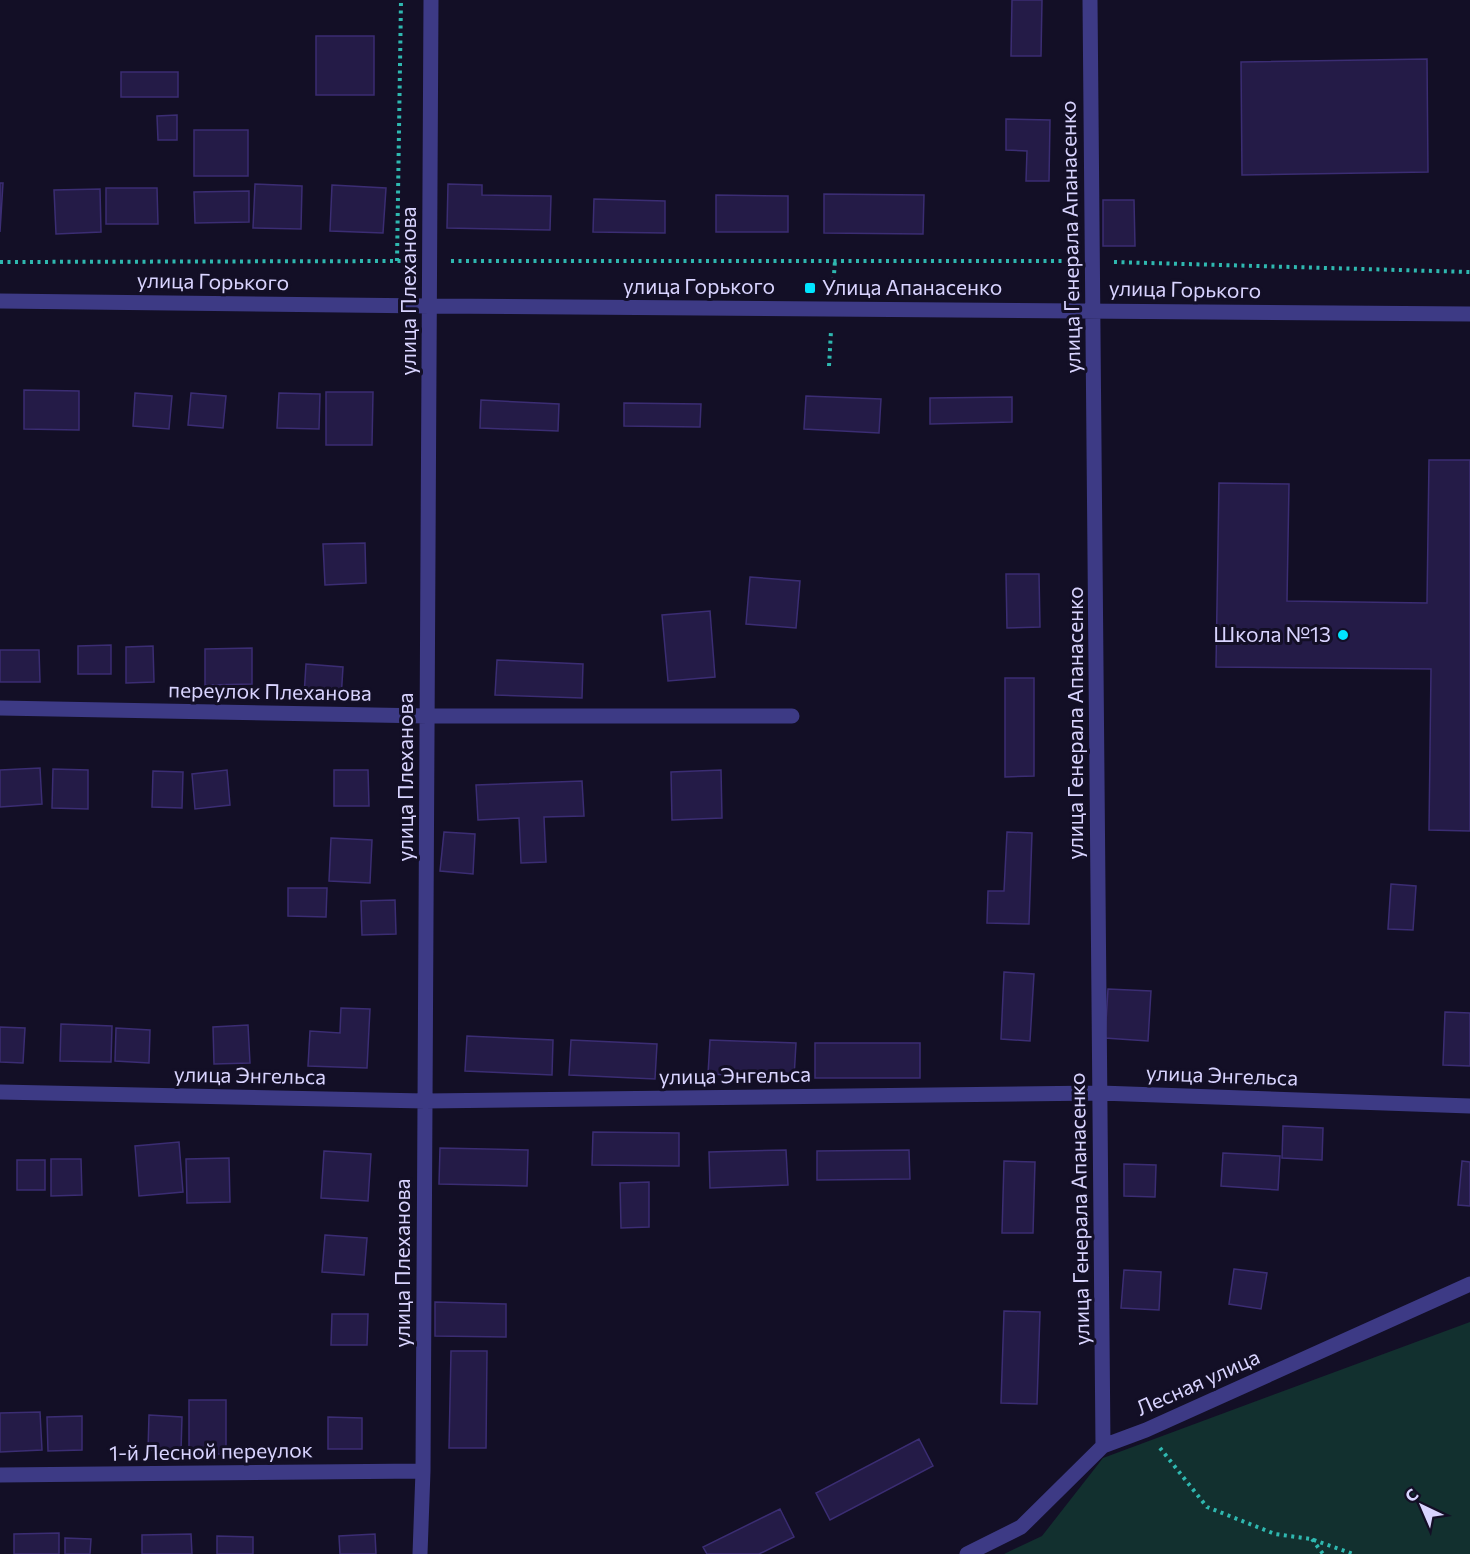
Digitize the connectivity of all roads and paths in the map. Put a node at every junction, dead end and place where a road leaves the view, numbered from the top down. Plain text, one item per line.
1 (401, 0) edge
2 (431, 0) edge
3 (1090, 0) edge
4 (397, 261) junction
5 (430, 261) junction
6 (1093, 261) junction
7 (0, 262) edge
8 (1470, 272) edge
9 (0, 301) edge
10 (430, 306) junction
11 (1093, 310) junction
12 (1470, 314) edge
13 (0, 708) edge
14 (427, 716) junction
15 (792, 716) dead end
16 (0, 1092) edge
17 (1100, 1093) junction
18 (425, 1101) junction
19 (1470, 1106) edge
20 (1470, 1284) edge
21 (1146, 1430) junction
22 (1103, 1446) junction
23 (423, 1471) junction
24 (0, 1475) edge
25 (1311, 1539) junction
26 (420, 1554) edge
27 (967, 1554) edge
28 (1323, 1554) edge
29 (1353, 1554) edge

1 - 4 path
2 - 5 street, улица Плеханова
3 - 6 street, улица Генерала Апанасенко
4 - 5 path
4 - 7 path
5 - 6 path
5 - 10 street, улица Плеханова
6 - 8 path
6 - 11 street, улица Генерала Апанасенко
9 - 10 street, улица Горького
10 - 11 street, улица Горького
10 - 14 street, улица Плеханова
11 - 12 street, улица Горького
11 - 17 street, улица Генерала Апанасенко
13 - 14 street, переулок Плеханова
14 - 15 street, переулок Плеханова
14 - 18 street, улица Плеханова
16 - 18 street, улица Энгельса
17 - 18 street, улица Энгельса
17 - 19 street, улица Энгельса
17 - 22 street, улица Генерала Апанасенко
18 - 23 street, улица Плеханова
20 - 21 street, Лесная улица
21 - 22 street, Лесная улица
21 - 25 path
22 - 27 street, Лесная улица
23 - 24 street, 1-й Лесной переулок
23 - 26 street, улица Плеханова
25 - 28 path
25 - 29 path

